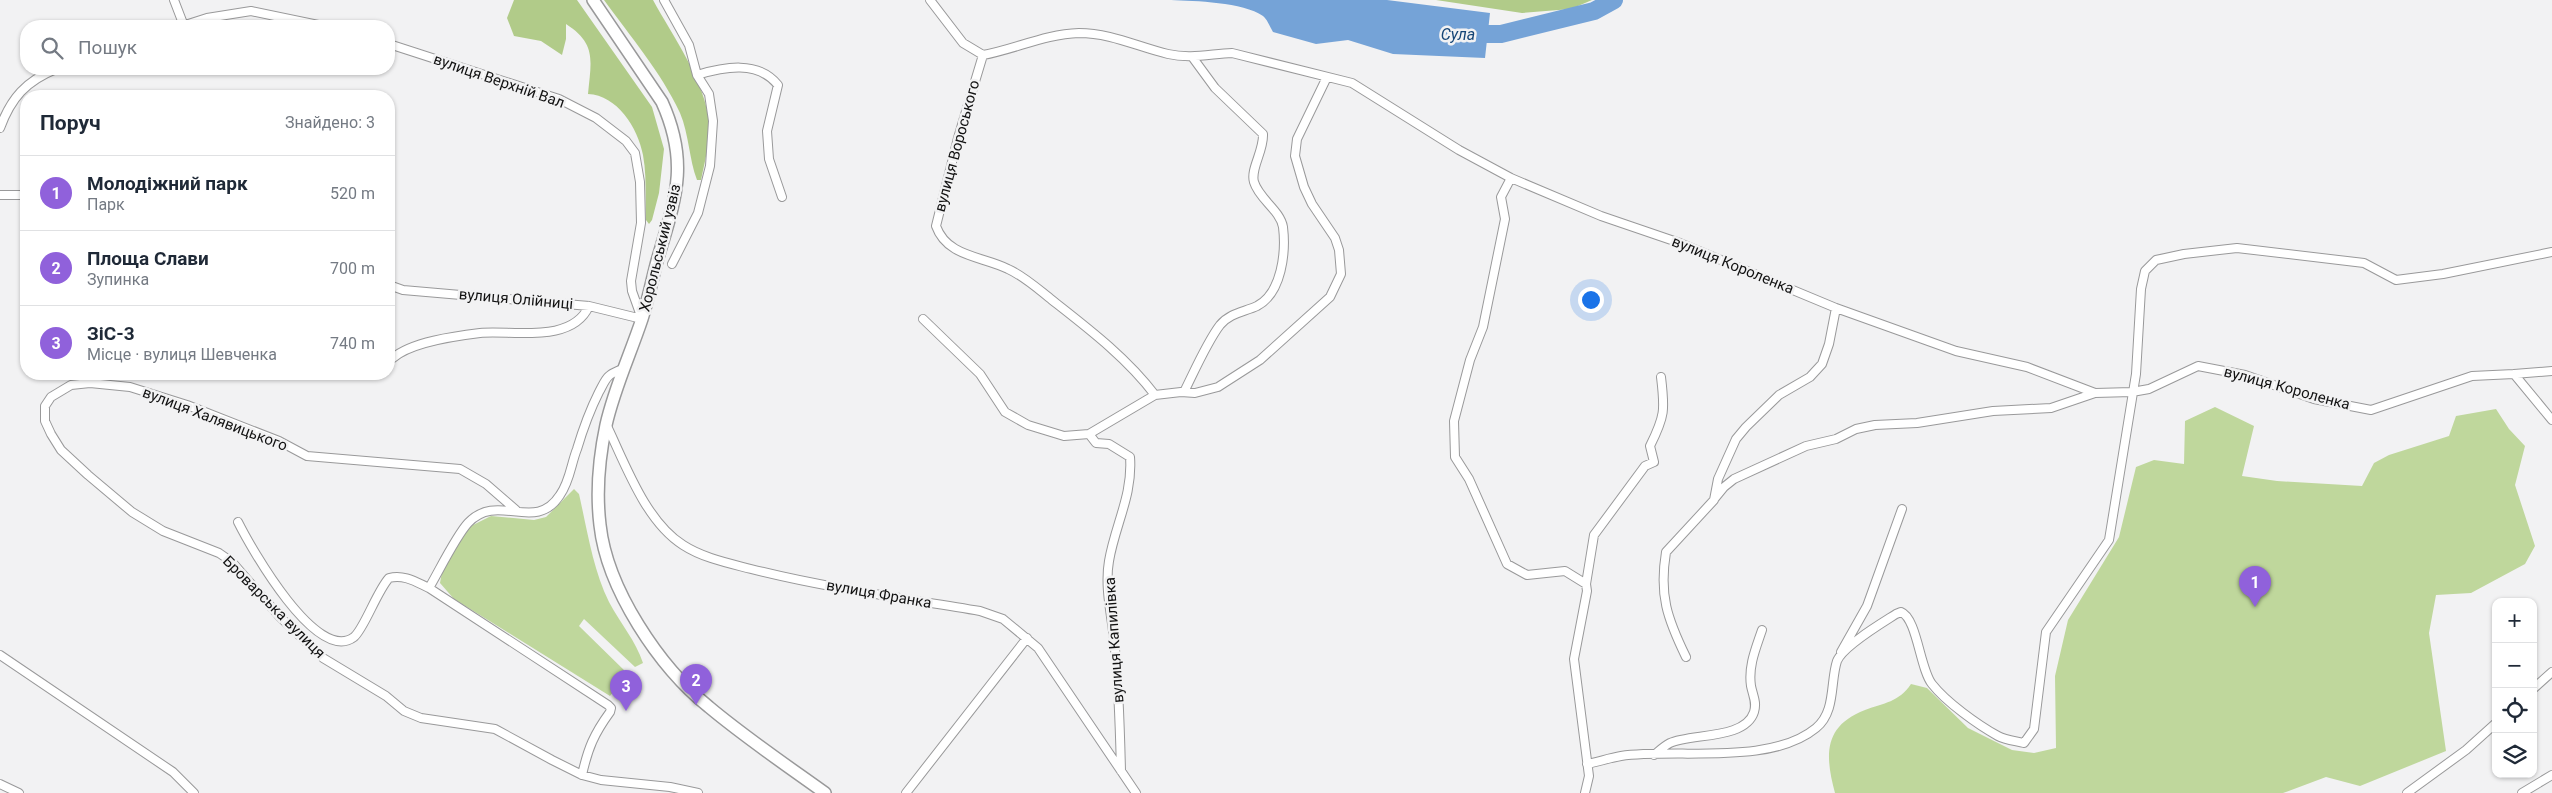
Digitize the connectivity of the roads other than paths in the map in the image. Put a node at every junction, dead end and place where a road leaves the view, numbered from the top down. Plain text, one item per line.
1 (174, 0) edge
2 (593, 0) edge
3 (664, 0) edge
4 (930, 0) edge
5 (181, 20) edge
6 (201, 20) edge
7 (294, 20) edge
8 (395, 46) edge
9 (983, 55) junction
10 (1193, 58) junction
11 (42, 75) edge
12 (697, 75) junction
13 (1327, 77) junction
14 (20, 90) edge
15 (20, 90) edge
16 (0, 128) edge
17 (1511, 178) junction
18 (0, 195) edge
19 (20, 195) edge
20 (782, 197) dead end
21 (2552, 252) edge
22 (672, 264) dead end
23 (395, 287) edge
24 (589, 306) junction
25 (1836, 308) junction
26 (642, 319) junction
27 (923, 319) dead end
28 (395, 356) edge
29 (622, 369) junction
30 (2552, 371) edge
31 (2514, 374) junction
32 (1661, 378) dead end
33 (1184, 392) junction
34 (2132, 392) junction
35 (2094, 393) junction
36 (1155, 395) junction
37 (51, 397) joint
38 (2552, 420) edge
39 (606, 424) junction
40 (1089, 434) junction
41 (1714, 500) junction
42 (1902, 509) dead end
43 (516, 510) junction
44 (238, 522) dead end
45 (1586, 584) junction
46 (429, 588) junction
47 (1762, 630) dead end
48 (1028, 638) junction
49 (0, 655) edge
50 (1686, 657) dead end
51 (1838, 659) junction
52 (2552, 672) edge
53 (2534, 688) edge
54 (2492, 727) edge
55 (1654, 755) junction
56 (1587, 764) junction
57 (1121, 771) junction
58 (2552, 774) edge
59 (582, 775) junction
60 (0, 784) edge
61 (19, 793) edge
62 (194, 793) edge
63 (698, 793) edge
64 (825, 793) edge
65 (906, 793) edge
66 (1136, 793) edge
67 (1585, 793) edge
68 (2407, 793) edge
69 (2522, 793) edge

1 - 5 street
2 - 26 main road, Хорольський узвіз
3 - 12 street
4 - 9 street
6 - 7 street
8 - 26 street, вулиця Верхній Вал
9 - 10 street, вулиця Короленка
9 - 36 street, вулиця Вороського
10 - 13 street, вулиця Короленка
10 - 33 street
11 - 15 street
12 - 20 street
12 - 22 street
13 - 17 street, вулиця Короленка
13 - 33 street
14 - 16 street
17 - 25 street, вулиця Короленка
17 - 45 street
18 - 19 street
21 - 34 street
23 - 24 street, вулиця Олійниці
24 - 26 street, вулиця Олійниці
24 - 28 street
25 - 35 street, вулиця Короленка
25 - 41 street
26 - 29 main road, Хорольський узвіз
27 - 40 street
29 - 39 main road, Хорольський узвіз
29 - 43 street
30 - 31 street, вулиця Короленка
31 - 34 street, вулиця Короленка
31 - 38 street
32 - 45 street
33 - 36 street
34 - 35 street, вулиця Короленка
34 - 51 street
35 - 41 street
36 - 40 street
37 - 43 street, вулиця Халявицького
37 - 59 street, Броварська вулиця
39 - 48 street, вулиця Франка
39 - 64 main road, Хорольський узвіз
40 - 57 street, вулиця Капилівка
41 - 50 street
42 - 51 street
43 - 46 street
44 - 46 street
45 - 56 street
46 - 59 street
47 - 55 street
48 - 57 street, вулиця Франка
48 - 65 street
49 - 62 street
51 - 55 street
52 - 53 street
54 - 68 street
55 - 56 street
56 - 67 street
57 - 66 street, вулиця Франка
58 - 69 street
59 - 63 street, Броварська вулиця
60 - 61 street

